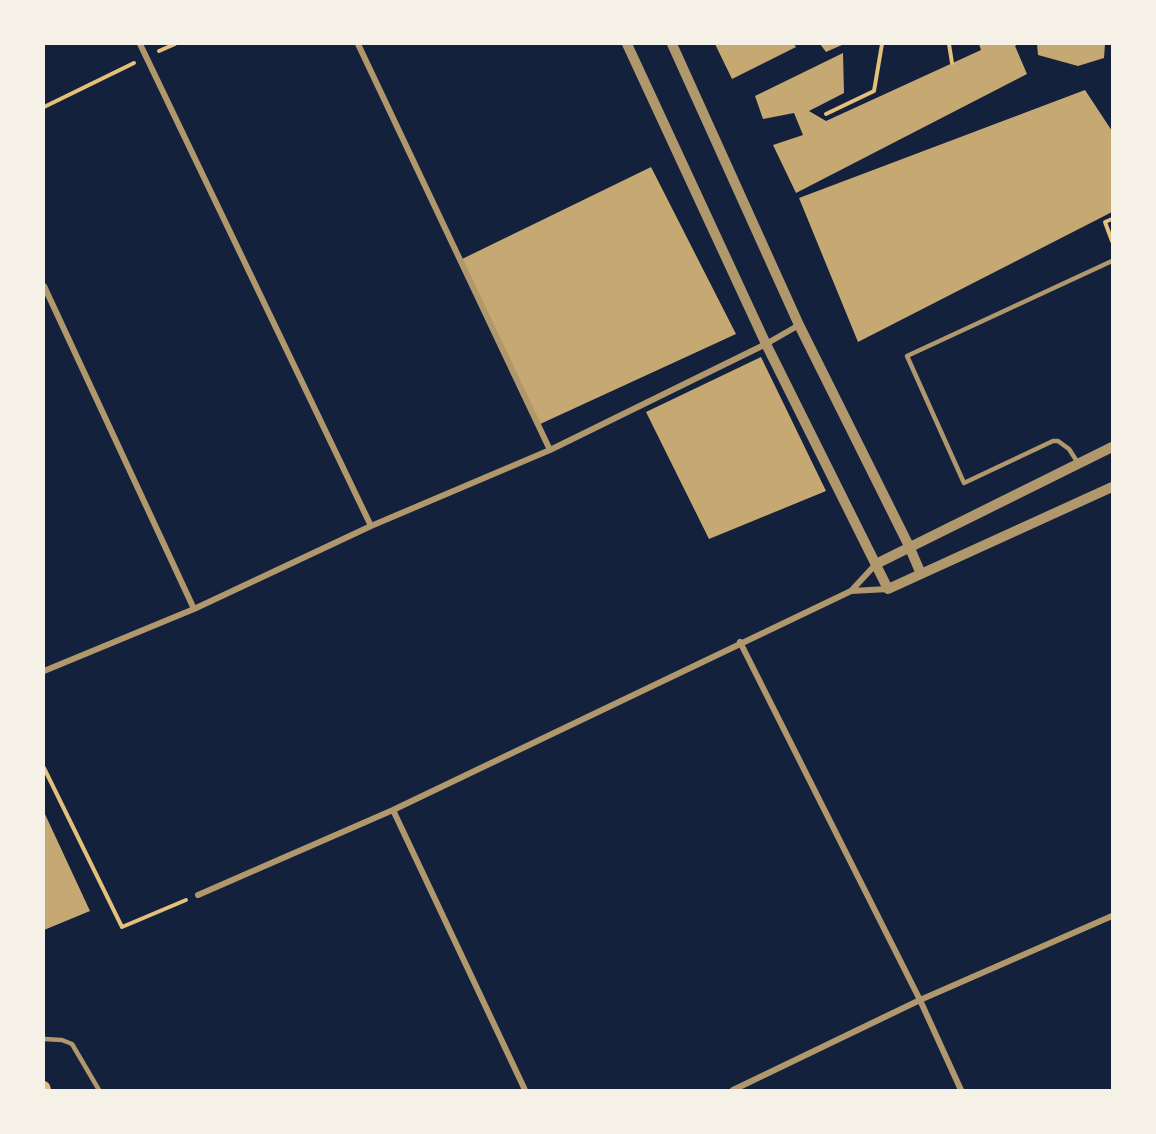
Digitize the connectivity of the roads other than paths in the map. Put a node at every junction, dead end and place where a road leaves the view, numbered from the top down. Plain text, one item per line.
1 (140, 44) edge
2 (357, 44) edge
3 (627, 44) edge
4 (672, 44) edge
5 (1113, 261) edge
6 (44, 286) edge
7 (799, 326) junction
8 (766, 344) junction
9 (1113, 447) edge
10 (550, 450) junction
11 (1078, 463) junction
12 (1112, 489) edge
13 (371, 526) junction
14 (909, 546) junction
15 (876, 564) junction
16 (921, 574) junction
17 (888, 589) junction
18 (850, 591) junction
19 (194, 609) junction
20 (740, 642) junction
21 (44, 671) edge
22 (393, 810) junction
23 (198, 895) road end
24 (1113, 916) edge
25 (921, 1000) junction
26 (44, 1039) edge
27 (99, 1090) edge
28 (525, 1090) edge
29 (733, 1090) edge
30 (961, 1090) edge

1 - 13 street
2 - 10 street
3 - 8 street
4 - 7 street
5 - 11 lane
6 - 19 street
7 - 8 street
7 - 14 street
8 - 10 street
8 - 15 street
9 - 11 street
10 - 13 street
11 - 14 street
12 - 16 street
13 - 19 street
14 - 15 street
14 - 16 street
15 - 17 street
15 - 18 street
16 - 17 street
17 - 18 street
18 - 20 street
19 - 21 street
20 - 22 street
20 - 25 street
22 - 23 street
22 - 28 street
24 - 25 street
25 - 29 street
25 - 30 street
26 - 27 lane

